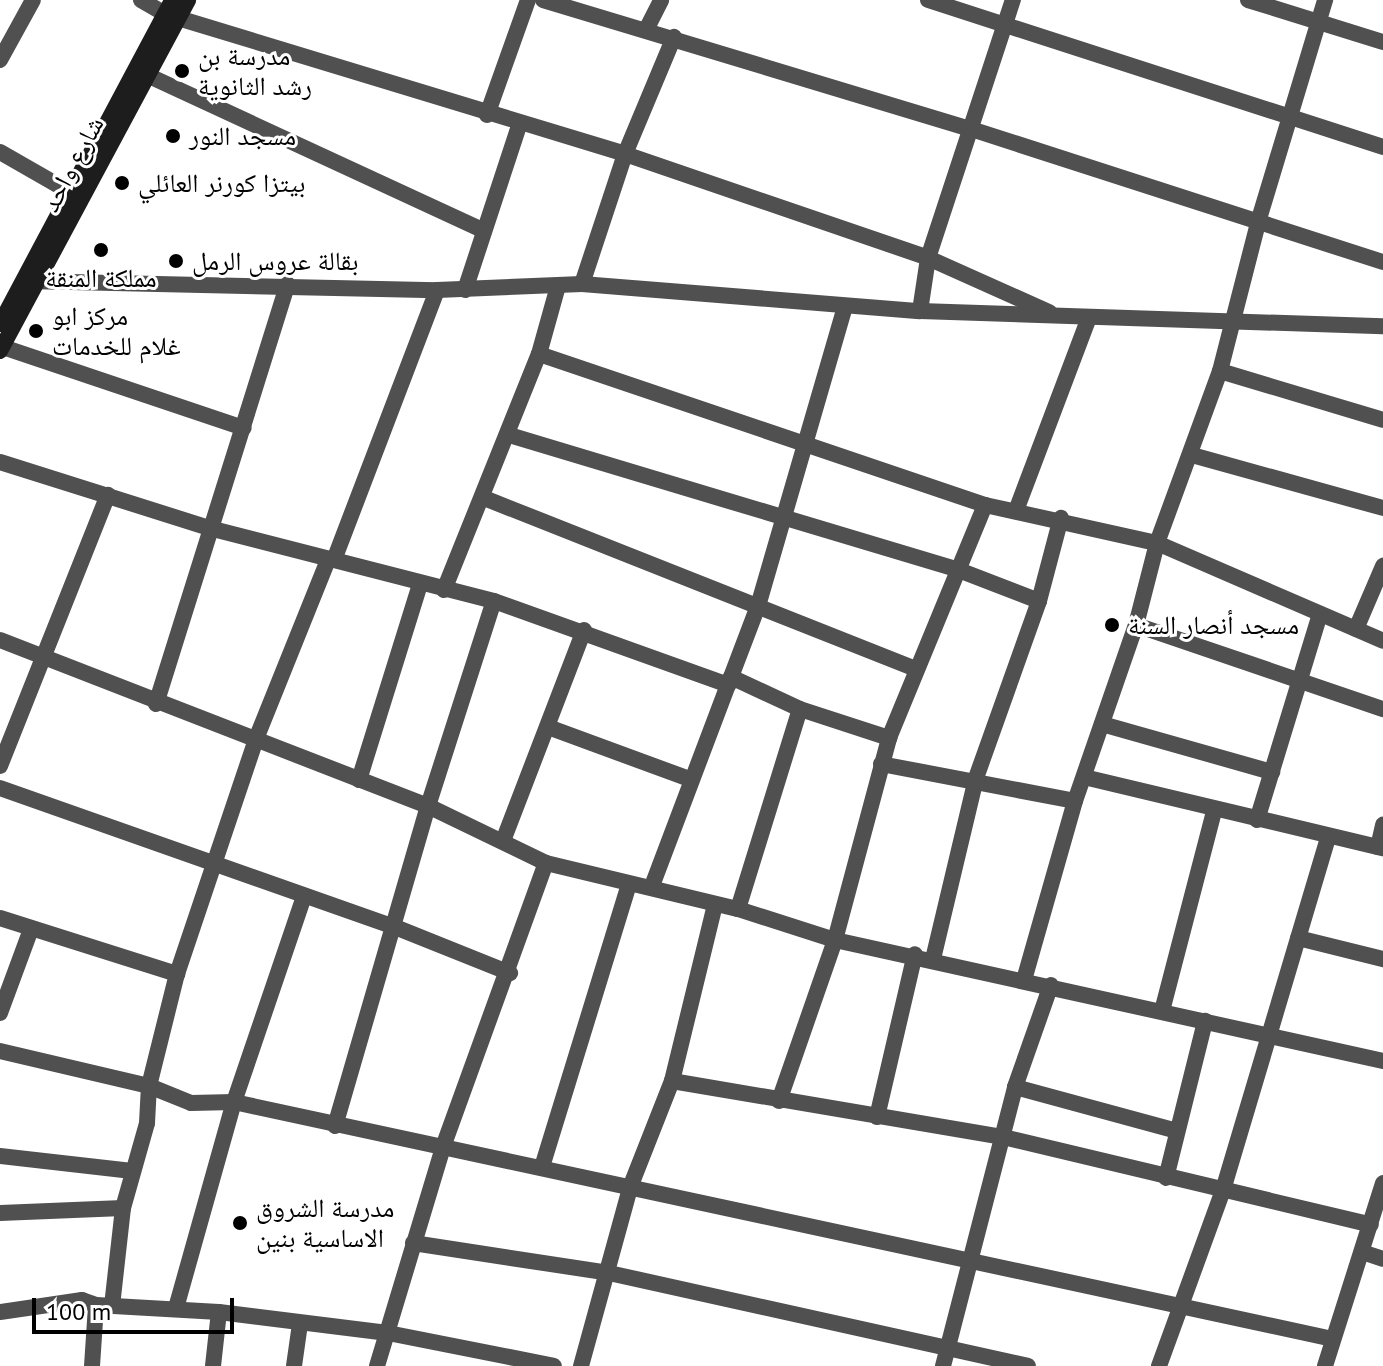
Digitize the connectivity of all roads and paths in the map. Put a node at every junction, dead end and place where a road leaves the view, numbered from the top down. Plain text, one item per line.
1 (33, 0) edge
2 (141, 0) edge
3 (188, 0) edge
4 (528, 0) edge
5 (543, 0) edge
6 (661, 0) edge
7 (928, 0) edge
8 (1013, 0) edge
9 (1248, 0) edge
10 (1325, 0) edge
11 (172, 11) edge
12 (1319, 21) junction
13 (1005, 22) junction
14 (647, 28) junction
15 (674, 37) junction
16 (5, 40) edge
17 (1383, 42) edge
18 (0, 60) edge
19 (147, 75) junction
20 (487, 115) junction
21 (1289, 115) junction
22 (520, 123) junction
23 (968, 128) junction
24 (1383, 147) edge
25 (0, 152) edge
26 (625, 154) junction
27 (68, 191) junction
28 (1259, 219) junction
29 (483, 230) junction
30 (928, 258) junction
31 (1383, 262) edge
32 (30, 281) junction
33 (288, 284) junction
34 (582, 284) junction
35 (558, 286) junction
36 (437, 290) junction
37 (465, 290) junction
38 (845, 306) junction
39 (920, 311) junction
40 (6, 314) edge
41 (1058, 316) junction
42 (1089, 317) junction
43 (1232, 320) junction
44 (1383, 326) edge
45 (1, 348) edge
46 (539, 354) junction
47 (1220, 371) junction
48 (1383, 420) edge
49 (244, 428) junction
50 (509, 435) junction
51 (803, 442) junction
52 (1192, 455) junction
53 (0, 462) edge
54 (108, 495) junction
55 (484, 498) junction
56 (985, 505) junction
57 (1017, 508) junction
58 (1383, 508) edge
59 (781, 518) junction
60 (1061, 518) junction
61 (213, 529) junction
62 (1157, 543) junction
63 (331, 560) junction
64 (1383, 566) edge
65 (956, 569) junction
66 (420, 584) junction
67 (444, 590) junction
68 (494, 601) junction
69 (1039, 601) junction
70 (758, 606) junction
71 (1320, 614) junction
72 (1136, 625) junction
73 (1356, 629) junction
74 (584, 630) junction
75 (0, 640) edge
76 (1383, 641) edge
77 (45, 658) junction
78 (914, 668) junction
79 (1300, 680) junction
80 (729, 681) junction
81 (156, 704) junction
82 (800, 709) junction
83 (1383, 709) edge
84 (1102, 724) junction
85 (548, 727) junction
86 (889, 738) junction
87 (256, 739) junction
88 (881, 764) junction
89 (0, 766) edge
90 (1272, 772) junction
91 (1084, 777) junction
92 (976, 778) junction
93 (359, 780) junction
94 (692, 780) junction
95 (0, 788) edge
96 (1075, 801) junction
97 (428, 806) junction
98 (1214, 811) junction
99 (1257, 820) junction
100 (1383, 825) edge
101 (1328, 837) junction
102 (503, 841) junction
103 (1380, 848) edge
104 (546, 863) junction
105 (215, 865) junction
106 (652, 886) junction
107 (628, 887) junction
108 (304, 896) junction
109 (715, 905) junction
110 (738, 909) junction
111 (0, 918) edge
112 (395, 927) junction
113 (31, 929) junction
114 (1298, 938) junction
115 (835, 940) junction
116 (915, 954) junction
117 (933, 959) junction
118 (1383, 959) edge
119 (510, 973) junction
120 (177, 974) junction
121 (1024, 980) junction
122 (1051, 985) junction
123 (1162, 1011) junction
124 (0, 1013) edge
125 (1205, 1021) junction
126 (1272, 1035) junction
127 (0, 1051) edge
128 (1383, 1061) edge
129 (672, 1081) junction
130 (149, 1086) junction
131 (1015, 1087) junction
132 (779, 1101) junction
133 (234, 1102) junction
134 (877, 1117) junction
135 (335, 1126) junction
136 (1177, 1131) junction
137 (1003, 1137) junction
138 (443, 1147) junction
139 (0, 1156) edge
140 (542, 1167) junction
141 (132, 1171) junction
142 (1166, 1178) junction
143 (1383, 1183) edge
144 (631, 1185) junction
145 (1223, 1190) junction
146 (123, 1208) junction
147 (0, 1213) edge
148 (1371, 1225) junction
149 (413, 1243) junction
150 (1362, 1252) junction
151 (968, 1257) junction
152 (1383, 1259) edge
153 (609, 1273) junction
154 (104, 1306) junction
155 (176, 1308) junction
156 (1183, 1308) junction
157 (0, 1312) edge
158 (219, 1312) junction
159 (300, 1324) junction
160 (388, 1333) junction
161 (1333, 1339) junction
162 (948, 1346) junction
163 (92, 1366) edge
164 (213, 1366) edge
165 (294, 1366) edge
166 (377, 1366) edge
167 (554, 1366) edge
168 (581, 1366) edge
169 (943, 1366) edge
170 (1028, 1366) edge
171 (1159, 1366) edge
172 (1325, 1366) edge

1 - 16 street
2 - 11 street
3 - 11 street, شارع واحد
4 - 20 street
5 - 14 street
6 - 14 street
7 - 13 street
8 - 13 street
9 - 12 street
10 - 12 street
11 - 19 street, شارع واحد
11 - 20 street
11 - 27 street, شارع واحد
12 - 17 street
12 - 21 street
13 - 21 street
13 - 23 street
14 - 15 street
15 - 23 street
15 - 26 street
16 - 18 street
19 - 29 street
19 - 32 street, شارع واحد
20 - 22 street
21 - 24 street
21 - 28 street
22 - 26 street
22 - 29 street
23 - 28 street
23 - 30 street
25 - 27 street
26 - 30 street
26 - 34 street
27 - 32 street, شارع واحد
28 - 31 street
28 - 43 street
29 - 37 street
30 - 39 street
30 - 41 street
32 - 33 street
32 - 40 street, شارع واحد
33 - 36 street
33 - 49 street
34 - 35 street
34 - 38 street
35 - 37 street
35 - 46 street
36 - 37 street
36 - 63 street
38 - 39 street
38 - 51 street
39 - 41 street
40 - 45 street, شارع واحد
41 - 42 street
42 - 43 street
42 - 57 street
43 - 44 street
43 - 47 street
45 - 49 street
46 - 50 street
46 - 51 street
47 - 48 street
47 - 52 street
49 - 61 street
50 - 55 street
50 - 59 street
51 - 56 street
51 - 59 street
52 - 58 street
52 - 62 street
53 - 54 street
54 - 61 street
54 - 77 street
55 - 67 street
55 - 70 street
56 - 57 street
56 - 65 street
57 - 60 street
59 - 65 street
59 - 70 street
60 - 62 street
60 - 69 street
61 - 63 street
61 - 81 street
62 - 71 street
62 - 72 street
63 - 66 street
63 - 87 street
64 - 73 street
65 - 69 street
65 - 78 street
66 - 67 street
66 - 93 street
67 - 68 street
68 - 74 street
68 - 97 street
69 - 92 street
70 - 78 street
70 - 80 street
71 - 73 street
71 - 79 street
72 - 79 street
72 - 84 street
73 - 76 street
74 - 80 street
74 - 85 street
75 - 77 street
77 - 81 street
77 - 89 street
78 - 86 street
79 - 83 street
79 - 90 street
80 - 82 street
80 - 94 street
81 - 87 street
82 - 86 street
82 - 110 street
84 - 90 street
84 - 91 street
85 - 94 street
85 - 102 street
86 - 88 street
87 - 93 street
87 - 105 street
88 - 92 street
88 - 115 street
90 - 99 street
91 - 96 street
91 - 98 street
92 - 96 street
92 - 117 street
93 - 97 street
94 - 106 street
95 - 105 street
96 - 121 street
97 - 102 street
97 - 112 street
98 - 99 street
98 - 123 street
99 - 101 street
100 - 103 street
101 - 103 street
101 - 114 street
102 - 104 street
104 - 107 street
104 - 119 street
105 - 108 street
105 - 120 street
106 - 107 street
106 - 109 street
107 - 140 street
108 - 112 street
108 - 133 street
109 - 110 street
109 - 129 street
110 - 115 street
111 - 113 street
112 - 119 street
112 - 135 street
113 - 120 street
113 - 124 street
114 - 118 street
114 - 126 street
115 - 116 street
115 - 132 street
116 - 117 street
116 - 134 street
117 - 121 street
119 - 138 street
120 - 130 street
121 - 122 street
122 - 123 street
122 - 131 street
123 - 125 street
125 - 126 street
125 - 136 street
126 - 128 street
126 - 145 street
127 - 130 street
129 - 132 street
129 - 144 street
130 - 133 street
130 - 141 street
131 - 136 street
131 - 137 street
132 - 134 street
133 - 135 street
133 - 155 street
134 - 137 street
135 - 138 street
136 - 142 street
137 - 142 street
137 - 151 street
138 - 140 street
138 - 149 street
139 - 141 street
140 - 144 street
141 - 146 street
142 - 145 street
143 - 148 street
144 - 151 street
144 - 153 street
145 - 148 street
145 - 156 street
146 - 147 street
146 - 154 street
148 - 150 street
149 - 153 street
149 - 160 street
150 - 152 street
150 - 161 street
151 - 156 street
151 - 162 street
153 - 162 street
153 - 168 street
154 - 155 street
154 - 157 street
154 - 163 street
155 - 158 street
156 - 161 street
156 - 171 street
158 - 159 street
158 - 164 street
159 - 160 street
159 - 165 street
160 - 166 street
160 - 167 street
161 - 172 street
162 - 169 street
162 - 170 street

